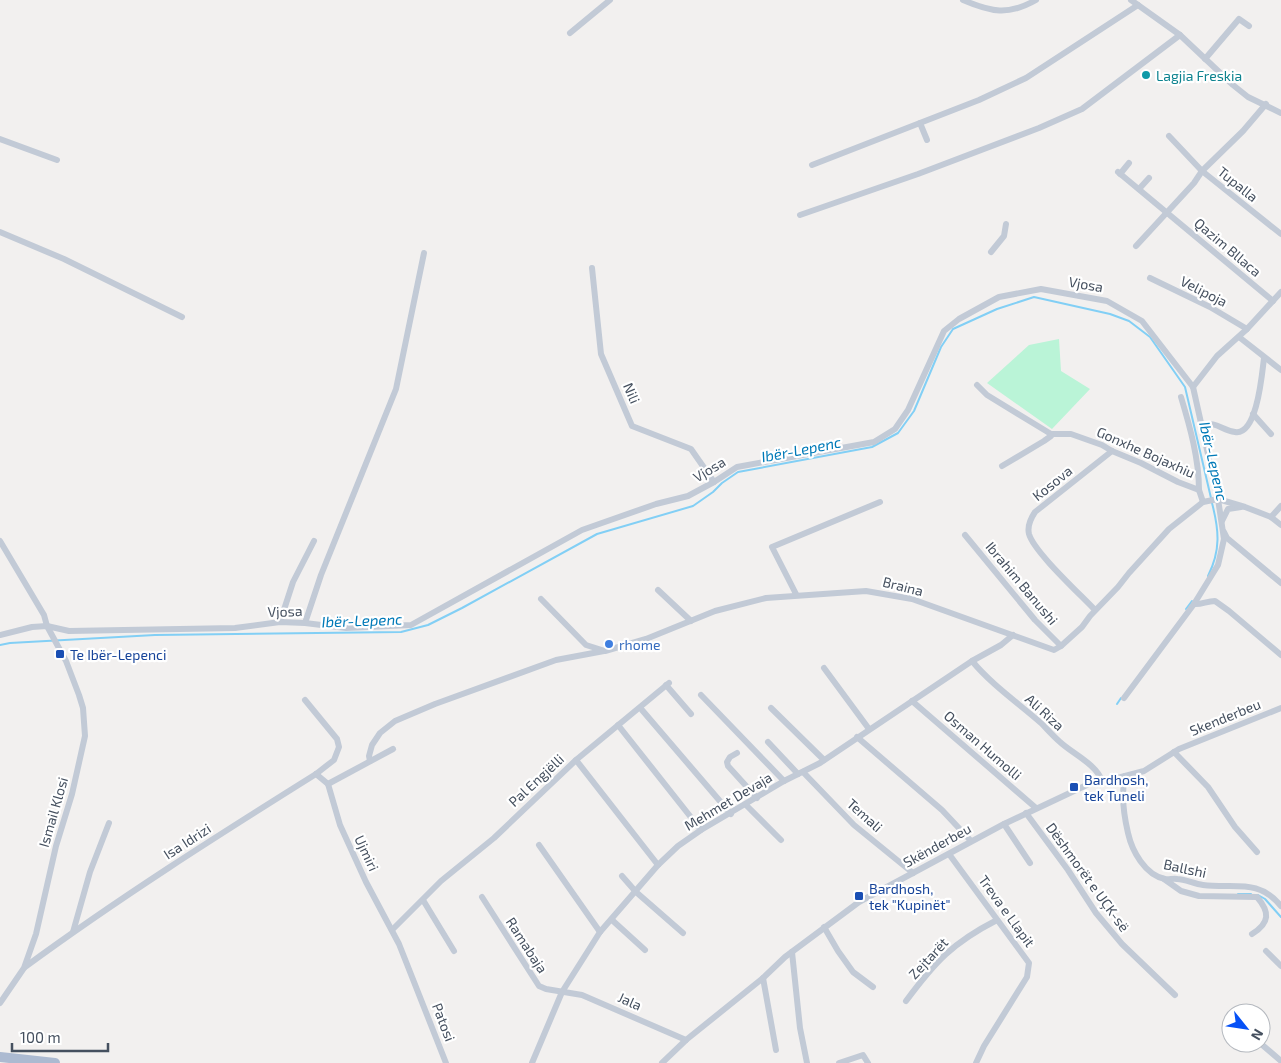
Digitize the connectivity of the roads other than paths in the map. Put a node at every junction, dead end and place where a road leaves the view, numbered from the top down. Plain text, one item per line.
1 (610, 0) edge
2 (963, 0) edge
3 (1036, 0) edge
4 (1131, 0) edge
5 (1138, 5) junction
6 (1249, 26) dead end
7 (1230, 30) junction
8 (570, 33) dead end
9 (1180, 35) junction
10 (1235, 36) dead end
11 (1205, 58) junction
12 (1266, 104) junction
13 (1280, 112) edge
14 (920, 123) junction
15 (1169, 136) dead end
16 (0, 139) edge
17 (927, 140) dead end
18 (56, 160) dead end
19 (1129, 163) dead end
20 (812, 165) dead end
21 (1202, 171) junction
22 (1149, 178) dead end
23 (1139, 190) junction
24 (1166, 213) junction
25 (800, 215) dead end
26 (1006, 224) dead end
27 (0, 232) edge
28 (1281, 234) edge
29 (1136, 246) dead end
30 (991, 252) dead end
31 (424, 253) dead end
32 (592, 268) dead end
33 (1150, 278) dead end
34 (1281, 292) edge
35 (1273, 301) junction
36 (182, 317) dead end
37 (1246, 329) junction
38 (1239, 337) junction
39 (1264, 358) junction
40 (1281, 370) edge
41 (977, 385) dead end
42 (1193, 387) junction
43 (1181, 398) dead end
44 (1253, 414) junction
45 (1202, 424) junction
46 (1051, 434) junction
47 (1271, 434) dead end
48 (1112, 451) junction
49 (1002, 466) dead end
50 (714, 482) junction
51 (1199, 490) junction
52 (1218, 499) junction
53 (880, 502) dead end
54 (1205, 502) junction
55 (1281, 506) edge
56 (1244, 507) junction
57 (1271, 517) junction
58 (1222, 521) junction
59 (1281, 525) edge
60 (1223, 531) junction
61 (965, 535) dead end
62 (0, 541) edge
63 (314, 541) dead end
64 (1281, 583) edge
65 (658, 590) dead end
66 (796, 594) junction
67 (540, 599) dead end
68 (1194, 604) junction
69 (1095, 610) junction
70 (691, 621) junction
71 (280, 622) junction
72 (305, 622) junction
73 (47, 626) junction
74 (0, 635) edge
75 (1013, 635) junction
76 (1061, 646) junction
77 (605, 651) junction
78 (1281, 655) edge
79 (972, 661) junction
80 (824, 668) dead end
81 (701, 695) dead end
82 (1124, 698) dead end
83 (305, 700) dead end
84 (912, 701) junction
85 (771, 708) dead end
86 (1281, 708) edge
87 (642, 710) dead end
88 (692, 714) dead end
89 (618, 725) junction
90 (869, 729) junction
91 (857, 737) junction
92 (768, 742) dead end
93 (393, 749) dead end
94 (1176, 751) junction
95 (737, 753) dead end
96 (576, 760) junction
97 (824, 760) junction
98 (370, 761) junction
99 (801, 773) junction
100 (316, 774) junction
101 (1123, 776) junction
102 (784, 781) junction
103 (1104, 781) junction
104 (328, 784) junction
105 (757, 798) junction
106 (746, 805) junction
107 (1036, 808) junction
108 (731, 814) junction
109 (1026, 814) junction
110 (109, 824) dead end
111 (1004, 824) junction
112 (702, 830) junction
113 (781, 840) dead end
114 (971, 841) junction
115 (539, 845) dead end
116 (1257, 852) dead end
117 (949, 854) junction
118 (1030, 863) dead end
119 (658, 865) junction
120 (913, 873) junction
121 (622, 876) dead end
122 (1163, 879) junction
123 (636, 892) junction
124 (482, 897) dead end
125 (424, 900) junction
126 (1281, 906) edge
127 (612, 920) junction
128 (997, 920) junction
129 (824, 927) junction
130 (392, 930) junction
131 (73, 932) junction
132 (600, 932) junction
133 (683, 933) dead end
134 (1252, 934) dead end
135 (646, 950) dead end
136 (454, 951) dead end
137 (1266, 951) dead end
138 (792, 952) junction
139 (1281, 966) edge
140 (24, 968) junction
141 (763, 978) junction
142 (873, 987) dead end
143 (562, 992) junction
144 (1175, 995) dead end
145 (906, 1001) dead end
146 (0, 1003) edge
147 (686, 1040) junction
148 (776, 1050) dead end
149 (1271, 1052) edge
150 (0, 1057) edge
151 (1281, 1060) edge
152 (30, 1063) edge
153 (55, 1063) edge
154 (446, 1063) edge
155 (532, 1063) edge
156 (662, 1063) edge
157 (807, 1063) edge
158 (839, 1063) edge
159 (868, 1063) edge
160 (976, 1063) edge

1 - 8 street
2 - 3 street
4 - 5 street
5 - 9 street
5 - 14 street
6 - 7 street
7 - 10 street
7 - 11 street
9 - 11 street
9 - 25 street
11 - 12 street
12 - 13 street
12 - 21 street
14 - 17 street
14 - 20 street
15 - 21 street
16 - 18 street
19 - 23 street, Qazim Bllaca
21 - 24 street
21 - 28 street, Tupalla
22 - 23 street
23 - 24 street, Qazim Bllaca
24 - 29 street
24 - 35 street, Qazim Bllaca
26 - 30 street
27 - 36 street
31 - 72 street
32 - 50 street, Nili
33 - 37 street, Velipoja
34 - 35 street
35 - 37 street
37 - 38 street
38 - 39 street
38 - 42 street
39 - 40 street
39 - 44 street
41 - 46 street, Gonxhe Bojaxhiu
42 - 45 street, Vjosa
42 - 50 street, Vjosa
43 - 51 street, Gonxhe Bojaxhiu
44 - 45 street
44 - 47 street
45 - 52 street, Vjosa
46 - 48 street, Gonxhe Bojaxhiu
46 - 49 street
48 - 51 street, Gonxhe Bojaxhiu
48 - 69 street, Kosova
50 - 72 street, Vjosa
51 - 54 street, Gonxhe Bojaxhiu
52 - 54 street
52 - 56 street
52 - 58 street, Vjosa
53 - 66 street
54 - 69 street
55 - 57 street
56 - 57 street
56 - 58 street
57 - 59 street
58 - 60 street, Vjosa
60 - 64 street
60 - 68 street, Vjosa
61 - 76 street, Ibrahim Banushi
62 - 73 street, Ismail Klosi
63 - 71 street
65 - 70 street
66 - 70 street, Braina
66 - 75 street, Braina
67 - 77 street
68 - 78 street
68 - 82 street, Vjosa
69 - 76 street
70 - 77 street, Braina
71 - 72 street, Vjosa
71 - 73 street, Vjosa
73 - 74 street, Vjosa
73 - 140 street, Ismail Klosi
75 - 76 street, Braina
75 - 79 street, Mehmet Devaja
77 - 98 street, Braina
79 - 84 street, Mehmet Devaja
79 - 103 street, Ali Riza
80 - 90 street
81 - 102 street
83 - 100 street
84 - 90 street, Mehmet Devaja
84 - 107 street, Osman Humolli
85 - 97 street
86 - 94 street, Skenderbeu
87 - 108 street
88 - 89 street, Pal Engjëlli
89 - 96 street, Pal Engjëlli
89 - 112 street
90 - 91 street, Mehmet Devaja
91 - 97 street, Mehmet Devaja
91 - 114 street
92 - 99 street, Temali
93 - 98 street
94 - 101 street, Skënderbeu
94 - 116 street
95 - 105 street
96 - 119 street
96 - 125 street, Pal Engjëlli
97 - 99 street, Mehmet Devaja
98 - 104 street
99 - 102 street, Mehmet Devaja
99 - 120 street, Temali
100 - 104 street
100 - 131 street, Isa Idrizi
101 - 103 street, Skënderbeu
101 - 122 street, Ballshi
102 - 105 street, Mehmet Devaja
103 - 107 street, Skënderbeu
104 - 130 street, Ujmiri
105 - 106 street, Mehmet Devaja
106 - 108 street, Mehmet Devaja
106 - 113 street
107 - 109 street, Skënderbeu
108 - 112 street, Mehmet Devaja
109 - 111 street, Skënderbeu
109 - 144 street, Dëshmorët e UÇK-së
110 - 131 street
111 - 114 street, Skënderbeu
111 - 118 street
112 - 119 street, Mehmet Devaja
114 - 117 street, Skënderbeu
115 - 132 street
117 - 120 street, Skënderbeu
117 - 128 street, Treva e Llapit
119 - 123 street, Mehmet Devaja
120 - 129 street, Skënderbeu
121 - 123 street
122 - 126 street, Ballshi
122 - 134 street
123 - 127 street, Mehmet Devaja
123 - 133 street
124 - 143 street, Ramabaja
125 - 130 street, Pal Engjëlli
125 - 136 street
127 - 132 street, Mehmet Devaja
127 - 135 street
128 - 145 street, Zejtarët
128 - 160 street, Treva e Llapit
129 - 138 street, Skënderbeu
129 - 142 street
130 - 154 street, Patosi
131 - 140 street, Isa Idrizi
132 - 143 street, Mehmet Devaja
137 - 139 street
138 - 141 street, Skënderbeu
138 - 157 street
140 - 146 street, Ismail Klosi
141 - 147 street, Skënderbeu
141 - 148 street
143 - 147 street, Jala
143 - 155 street, Mehmet Devaja
147 - 156 street, Skënderbeu
149 - 151 street
150 - 152 main road
150 - 153 main road
158 - 159 street

